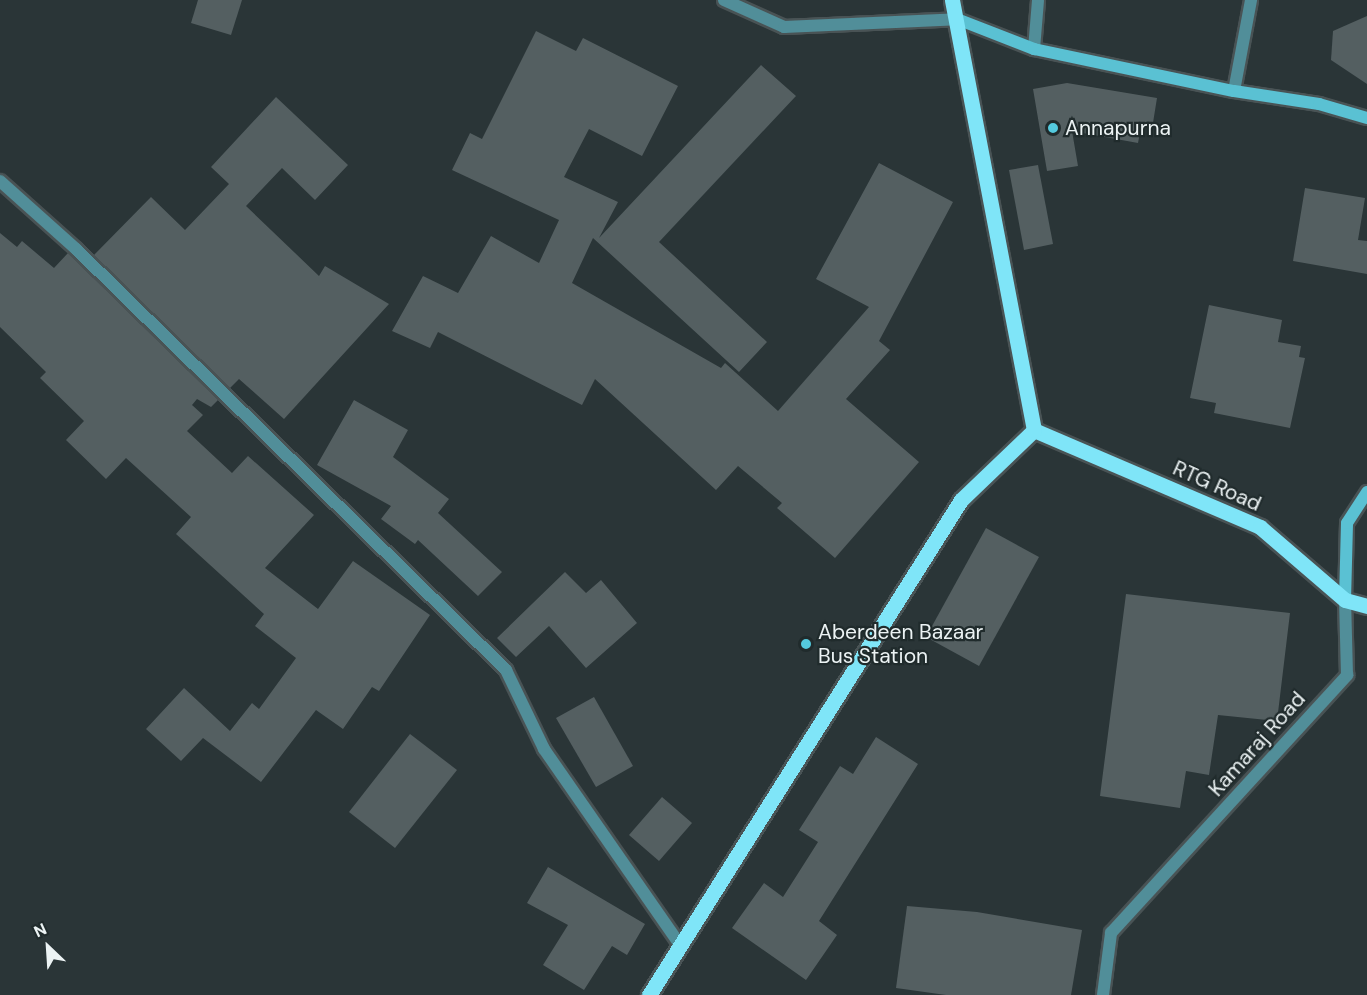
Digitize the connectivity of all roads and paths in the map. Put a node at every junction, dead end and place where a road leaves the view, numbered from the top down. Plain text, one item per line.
1 (724, 0) edge
2 (952, 0) edge
3 (1038, 0) edge
4 (1251, 0) edge
5 (957, 19) junction
6 (1034, 49) junction
7 (1234, 91) junction
8 (1367, 118) edge
9 (0, 180) edge
10 (1034, 430) junction
11 (1367, 492) edge
12 (1345, 600) junction
13 (1367, 606) edge
14 (679, 943) junction
15 (649, 995) edge
16 (1103, 995) edge

1 - 5 street
2 - 5 main road
3 - 6 street
4 - 7 street
5 - 6 street
5 - 10 main road
6 - 7 street
7 - 8 street
9 - 14 street
10 - 12 main road, RTG Road
10 - 14 main road
11 - 12 street, Kamaraj Road
12 - 13 main road, RTG Road
12 - 16 street, Kamaraj Road
14 - 15 main road

